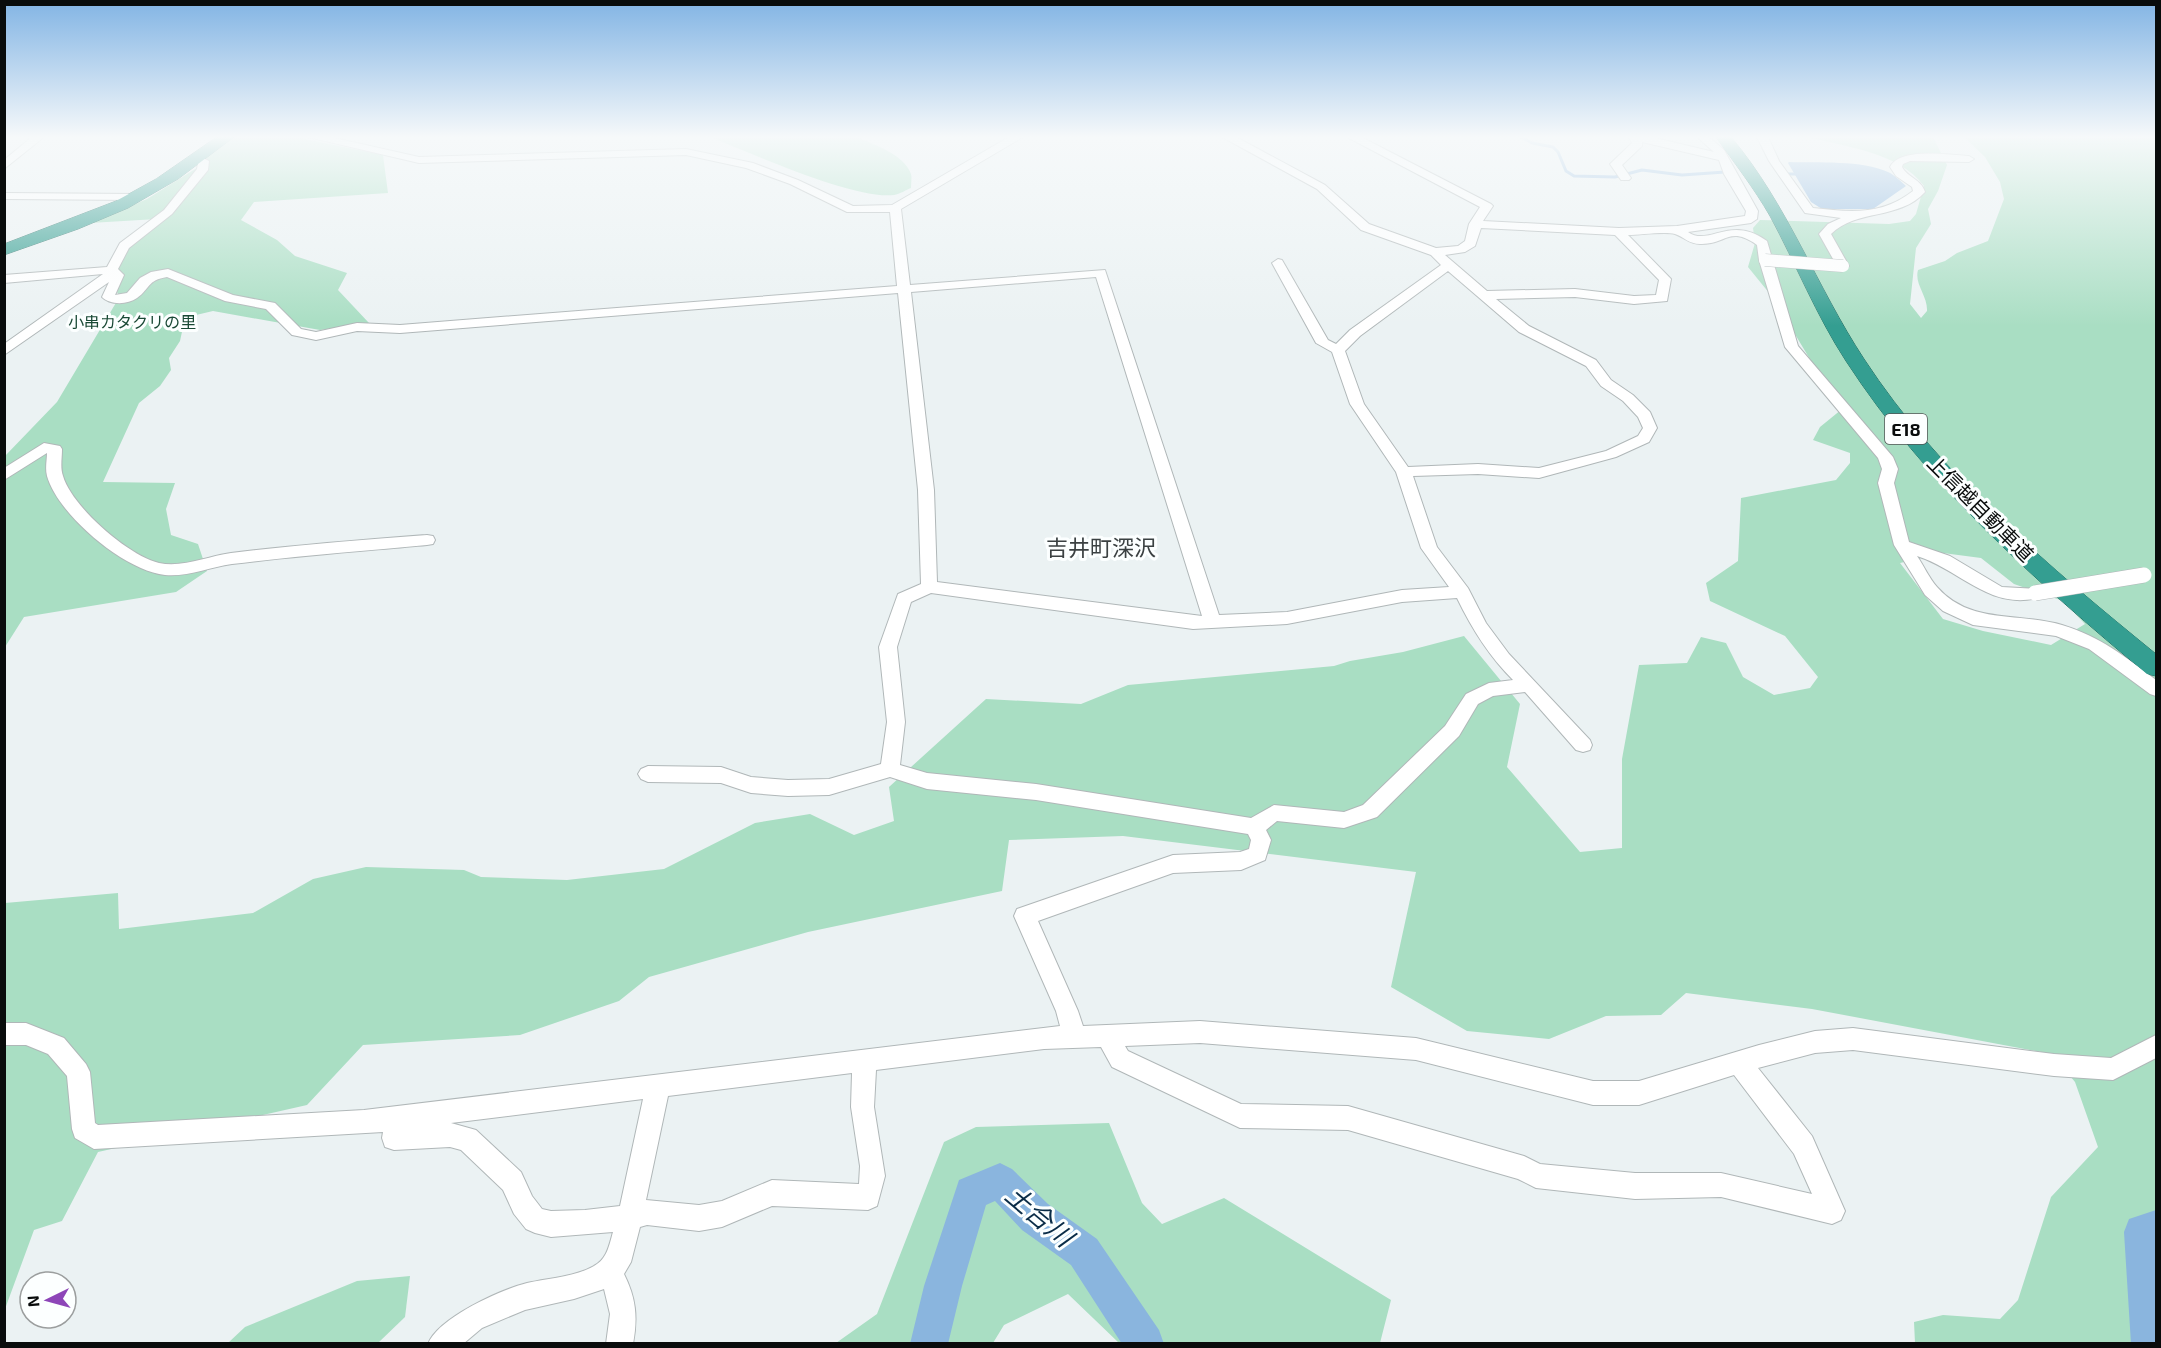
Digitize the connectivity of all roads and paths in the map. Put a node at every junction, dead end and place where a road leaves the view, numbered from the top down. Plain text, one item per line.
1 (130, 200) edge
2 (178, 200) edge
3 (830, 200) edge
4 (909, 200) edge
5 (1335, 200) edge
6 (1475, 200) edge
7 (1745, 200) edge
8 (1768, 200) edge
9 (1785, 200) edge
10 (1801, 200) edge
11 (1907, 200) edge
12 (895, 208) junction
13 (1859, 216) junction
14 (1475, 224) junction
15 (1677, 230) junction
16 (1618, 232) junction
17 (4, 250) edge
18 (1435, 252) junction
19 (1765, 260) junction
20 (1278, 263) dead end
21 (1448, 265) junction
22 (112, 271) junction
23 (4, 279) edge
24 (904, 289) junction
25 (1485, 295) junction
26 (1338, 350) junction
27 (4, 351) edge
28 (1404, 472) junction
29 (4, 475) edge
30 (427, 540) dead end
31 (1902, 545) junction
32 (2144, 575) dead end
33 (929, 587) junction
34 (1462, 592) junction
35 (1213, 623) junction
36 (2157, 646) edge
37 (2157, 667) edge
38 (1529, 686) junction
39 (2157, 689) edge
40 (1583, 746) dead end
41 (890, 769) junction
42 (648, 774) dead end
43 (1254, 827) junction
44 (4, 1034) edge
45 (1106, 1034) junction
46 (1074, 1036) junction
47 (2157, 1046) edge
48 (865, 1060) junction
49 (1739, 1062) junction
50 (658, 1086) junction
51 (399, 1117) junction
52 (630, 1217) junction
53 (608, 1271) junction
54 (441, 1344) edge
55 (619, 1344) edge

1 - 17 highway
2 - 22 street
3 - 12 street
4 - 12 street
5 - 18 street
6 - 14 street
7 - 15 street
8 - 37 highway, 上信越自動車道 / E18
9 - 36 highway, 上信越自動車道 / E18
10 - 13 street
11 - 13 street
12 - 24 street
13 - 19 street, bridge
14 - 16 street
14 - 18 street
15 - 16 street
15 - 19 street
16 - 25 street
18 - 21 street
19 - 31 street
20 - 26 street
21 - 25 street
21 - 26 street
22 - 23 street
22 - 24 street
22 - 27 street
24 - 33 street
24 - 35 street
25 - 28 street
26 - 28 street
28 - 34 street
29 - 30 street
31 - 32 street, bridge
31 - 39 street
33 - 35 street
33 - 41 street
34 - 35 street
34 - 38 street
38 - 40 street
38 - 43 street
41 - 42 street
41 - 43 street
43 - 46 street
44 - 51 street
45 - 46 street
45 - 49 street
45 - 49 street
46 - 48 street
47 - 49 street
48 - 50 street
48 - 52 street
50 - 51 street
50 - 52 street
51 - 52 street
52 - 53 street
53 - 54 street
53 - 55 street

